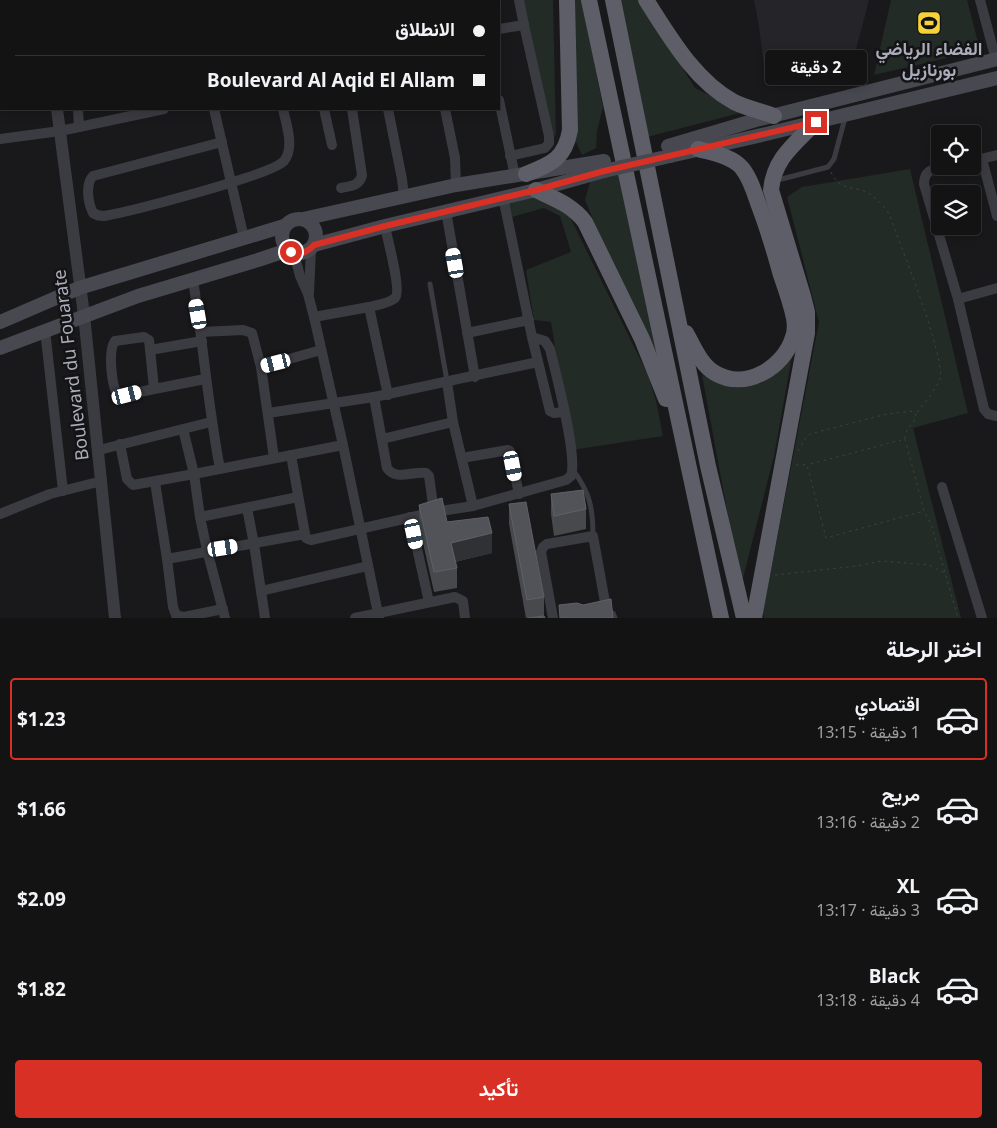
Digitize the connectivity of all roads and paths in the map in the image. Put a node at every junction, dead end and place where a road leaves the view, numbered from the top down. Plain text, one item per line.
1 (520, 0) edge
2 (566, 0) edge
3 (589, 0) edge
4 (613, 0) edge
5 (646, 0) edge
6 (980, 0) edge
7 (524, 25) junction
8 (500, 29) edge
9 (996, 60) edge
10 (997, 78) edge
11 (500, 105) edge
12 (57, 110) edge
13 (78, 110) edge
14 (159, 110) edge
15 (214, 110) edge
16 (283, 110) edge
17 (324, 110) edge
18 (352, 110) edge
19 (388, 110) edge
20 (445, 110) edge
21 (846, 115) junction
22 (774, 116) junction
23 (816, 122) junction
24 (79, 127) junction
25 (60, 131) junction
26 (0, 139) edge
27 (222, 142) junction
28 (332, 145) dead end
29 (698, 149) junction
30 (669, 151) junction
31 (997, 155) edge
32 (510, 156) junction
33 (981, 159) edge
34 (604, 166) junction
35 (828, 167) junction
36 (931, 169) edge
37 (981, 169) edge
38 (520, 175) junction
39 (782, 179) dead end
40 (231, 182) junction
41 (456, 185) junction
42 (341, 188) dead end
43 (536, 190) junction
44 (404, 197) junction
45 (502, 197) junction
46 (446, 211) junction
47 (997, 216) edge
48 (304, 219) junction
49 (284, 226) junction
50 (385, 226) junction
51 (244, 238) junction
52 (312, 247) junction
53 (291, 251) junction
54 (192, 280) junction
55 (430, 284) dead end
56 (80, 288) junction
57 (997, 288) edge
58 (308, 294) junction
59 (958, 299) junction
60 (370, 307) junction
61 (84, 315) junction
62 (314, 317) junction
63 (529, 320) junction
64 (0, 322) edge
65 (680, 322) junction
66 (45, 330) junction
67 (467, 333) junction
68 (202, 336) junction
69 (532, 337) junction
70 (0, 348) edge
71 (150, 350) junction
72 (321, 350) junction
73 (538, 362) junction
74 (261, 367) junction
75 (475, 377) junction
76 (205, 379) junction
77 (448, 382) junction
78 (154, 388) junction
79 (388, 395) junction
80 (374, 397) junction
81 (334, 402) junction
82 (565, 412) junction
83 (268, 413) junction
84 (916, 415) junction
85 (997, 416) edge
86 (211, 422) junction
87 (453, 422) junction
88 (183, 429) junction
89 (382, 439) junction
90 (905, 439) junction
91 (120, 444) junction
92 (343, 445) junction
93 (98, 450) junction
94 (291, 454) junction
95 (795, 457) dead end
96 (274, 458) junction
97 (462, 458) junction
98 (793, 464) dead end
99 (807, 465) junction
100 (688, 466) junction
101 (220, 469) junction
102 (574, 470) junction
103 (194, 474) junction
104 (102, 481) junction
105 (155, 482) junction
106 (942, 486) dead end
107 (63, 491) junction
108 (519, 494) junction
109 (298, 497) junction
110 (473, 506) junction
111 (247, 508) junction
112 (434, 512) junction
113 (924, 512) junction
114 (0, 514) edge
115 (200, 517) junction
116 (410, 517) junction
117 (360, 528) junction
118 (305, 534) junction
119 (593, 536) junction
120 (254, 544) junction
121 (207, 550) junction
122 (167, 559) junction
123 (368, 566) junction
124 (946, 573) junction
125 (771, 576) dead end
126 (261, 591) junction
127 (429, 602) junction
128 (224, 613) edge
129 (611, 615) edge
130 (378, 616) edge
131 (115, 618) edge
132 (265, 618) edge
133 (355, 618) edge
134 (465, 618) edge
135 (553, 618) edge
136 (582, 618) edge
137 (721, 618) edge
138 (744, 618) edge
139 (754, 618) edge
140 (958, 618) edge
141 (982, 618) edge

1 - 7 street
2 - 38 highway
3 - 100 highway
4 - 65 highway
5 - 22 highway
6 - 9 street
7 - 8 street
7 - 32 street
9 - 22 main road
10 - 21 main road
11 - 32 street
12 - 25 street, Boulevard du Fouarate
13 - 24 street
14 - 24 street
15 - 27 street
16 - 40 street
17 - 28 street
18 - 42 street
19 - 44 street
20 - 41 street
21 - 23 main road
21 - 35 lane
22 - 30 main road
23 - 29 main road
23 - 139 highway
24 - 25 street
25 - 26 street
25 - 56 street, Boulevard du Fouarate
27 - 40 street
27 - 40 street
29 - 30 main road
29 - 65 highway
30 - 34 main road
31 - 33 street
32 - 38 street
34 - 38 main road
34 - 43 main road
35 - 39 lane
35 - 84 path
36 - 59 street
37 - 47 street
38 - 41 main road
40 - 51 street
41 - 44 main road
43 - 45 main road
43 - 100 highway
44 - 48 main road
45 - 46 main road
45 - 63 street
46 - 50 main road
46 - 67 street
48 - 49 main road
48 - 52 main road
49 - 51 main road
49 - 53 main road
50 - 52 main road
50 - 60 street
51 - 56 main road
52 - 53 main road
52 - 58 street
53 - 54 main road
53 - 58 street
54 - 61 main road
54 - 68 street
55 - 77 lane
56 - 61 street, Boulevard du Fouarate
56 - 64 main road
57 - 59 street
58 - 62 street
59 - 85 street
60 - 62 street
60 - 79 street
61 - 66 main road
61 - 93 street, Boulevard du Fouarate
62 - 72 street
63 - 67 street
63 - 69 street
65 - 138 highway
66 - 70 main road
66 - 107 street
67 - 75 street
68 - 71 street
68 - 74 street
68 - 76 street
69 - 73 street
69 - 82 street
71 - 78 street
71 - 78 street
72 - 74 street
72 - 81 street
73 - 75 street
73 - 82 street
74 - 83 street
75 - 77 street
76 - 78 street
76 - 86 street
77 - 79 street
77 - 87 street
79 - 80 street
80 - 81 street
80 - 89 street
81 - 83 street
81 - 92 street
82 - 102 street
83 - 96 street
84 - 90 path
84 - 95 path
86 - 88 street
86 - 101 street
87 - 89 street
87 - 97 street
88 - 91 street
88 - 103 street
89 - 112 street
90 - 99 path
90 - 113 path
91 - 93 street
91 - 105 street
92 - 94 street
92 - 117 street
93 - 104 street, Boulevard du Fouarate
94 - 96 street
94 - 109 street
96 - 101 street
97 - 108 street
97 - 110 street
98 - 99 path
99 - 113 path
100 - 137 highway
101 - 103 street
102 - 108 street
102 - 119 lane
103 - 105 street
103 - 115 street
104 - 107 street
104 - 131 street, Boulevard du Fouarate
105 - 122 street
106 - 141 street
107 - 114 street
108 - 110 street
109 - 111 street
109 - 118 street
110 - 112 street
111 - 115 street
111 - 120 street
112 - 116 street
113 - 124 path
115 - 121 street
116 - 117 street
116 - 127 street
117 - 118 street
117 - 123 street
118 - 120 street
119 - 129 street
119 - 135 street
120 - 121 street
120 - 126 street
121 - 122 street
121 - 128 street
122 - 128 street
123 - 126 street
123 - 130 street
124 - 125 path
124 - 140 path
126 - 132 street
127 - 130 street
127 - 134 street
129 - 136 street
130 - 133 street

